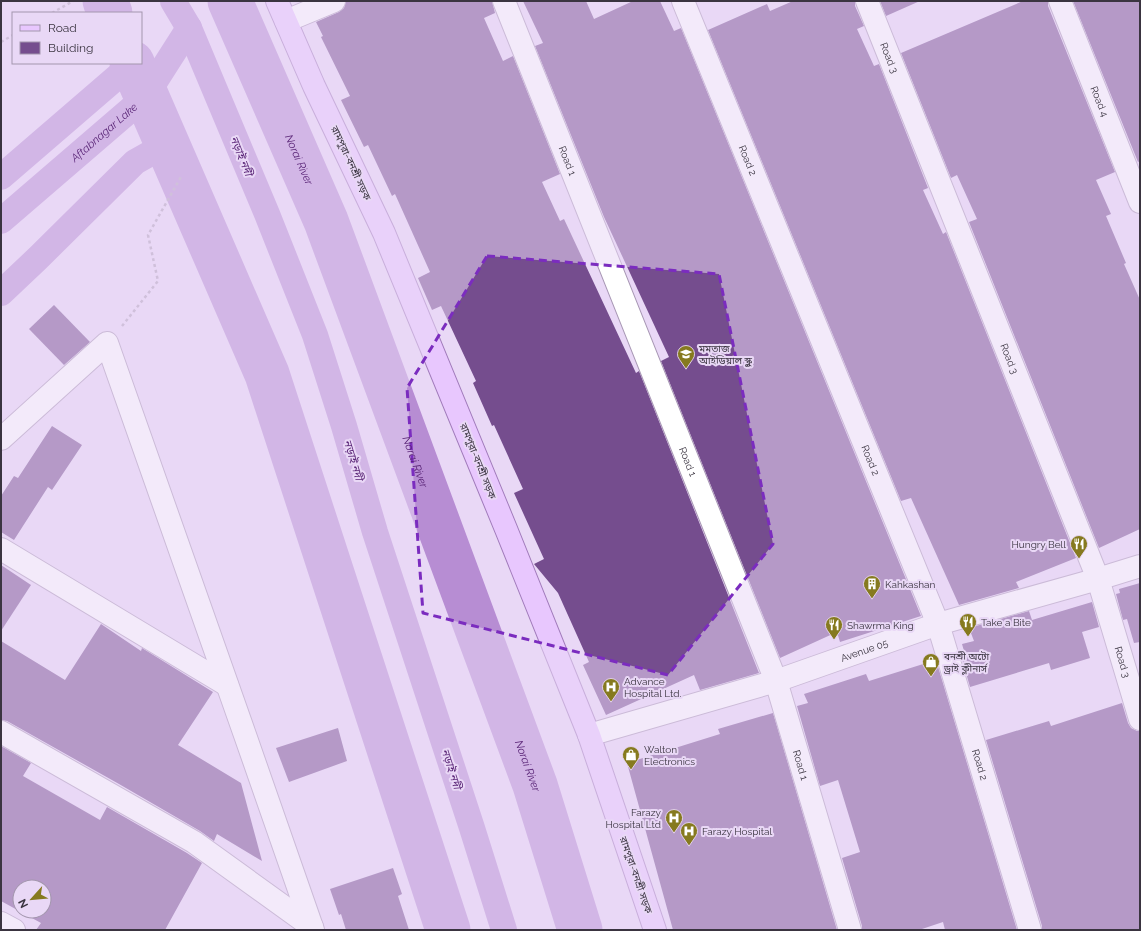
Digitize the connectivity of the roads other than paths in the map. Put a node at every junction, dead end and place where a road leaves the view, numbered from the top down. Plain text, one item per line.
1 (277, 1) edge
2 (334, 1) edge
3 (504, 1) edge
4 (683, 1) edge
5 (867, 1) edge
6 (1060, 1) edge
7 (286, 21) junction
8 (1140, 202) edge
9 (1, 439) edge
10 (1, 549) edge
11 (1140, 566) edge
12 (1098, 579) junction
13 (938, 624) junction
14 (776, 681) junction
15 (228, 685) junction
16 (1140, 720) edge
17 (1, 732) edge
18 (589, 735) junction
19 (1, 922) edge
20 (312, 929) edge
21 (14, 930) edge
22 (655, 930) edge
23 (850, 930) edge
24 (1030, 930) edge

1 - 7 main road, রামপুরা-বনশ্রী সড়ক
2 - 7 street
3 - 14 street, Road 1
4 - 13 street, Road 2
5 - 12 street, Road 3
6 - 8 street, Road 4
7 - 18 main road, রামপুরা-বনশ্রী সড়ক
9 - 15 street
10 - 15 street
11 - 12 street, Avenue 05
12 - 13 street, Avenue 05
12 - 16 street, Road 3
13 - 14 street, Avenue 05
13 - 24 street, Road 2
14 - 18 street, Avenue 05
14 - 23 street, Road 1
15 - 20 street
17 - 20 street
18 - 22 main road, রামপুরা-বনশ্রী সড়ক
19 - 21 street

